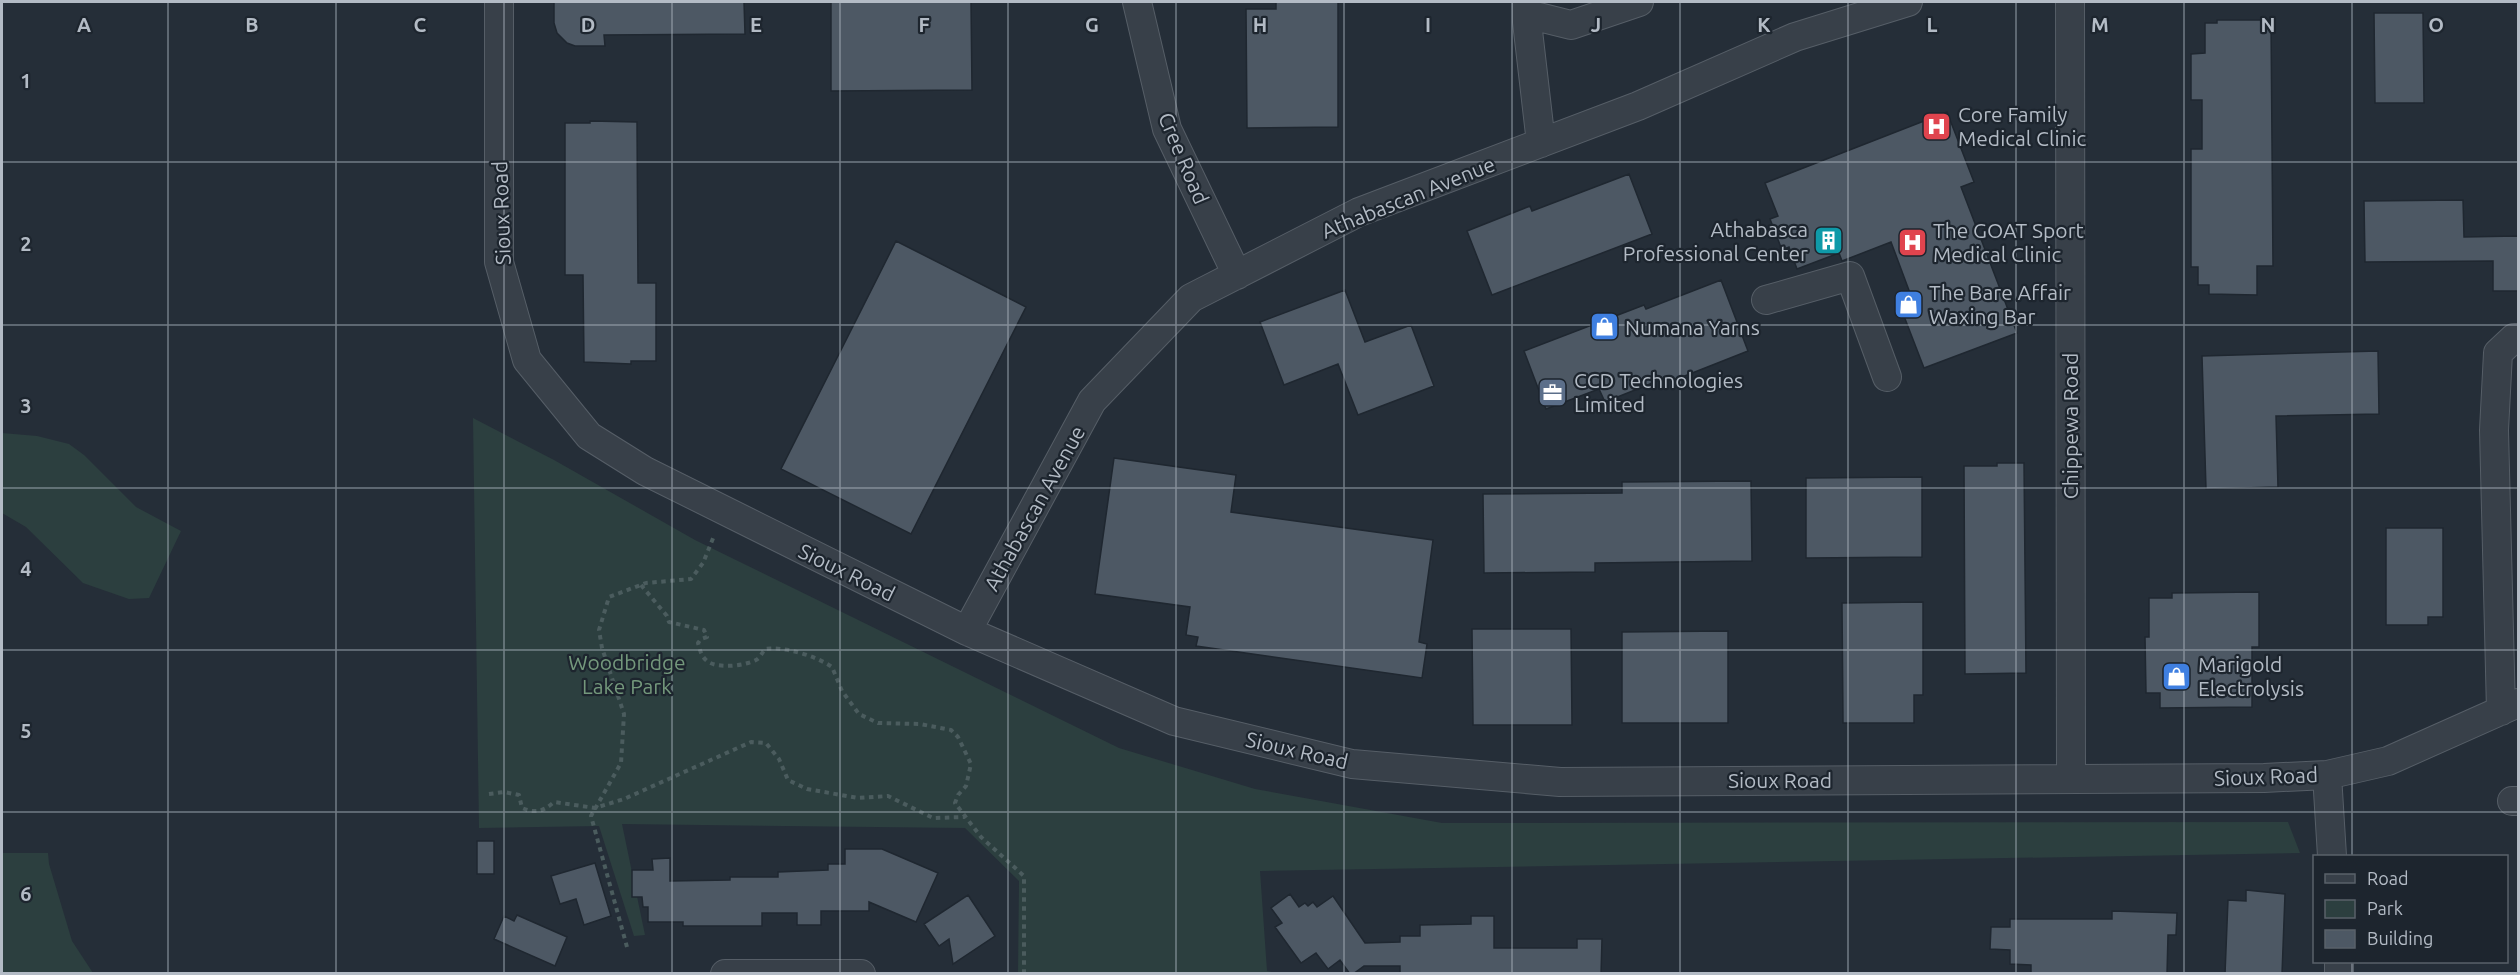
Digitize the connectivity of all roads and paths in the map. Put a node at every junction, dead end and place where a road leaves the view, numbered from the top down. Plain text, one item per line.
1 (499, 2) edge
2 (1137, 2) edge
3 (1639, 2) edge
4 (1908, 2) edge
5 (2070, 2) edge
6 (1527, 8) edge
7 (1541, 143) junction
8 (1237, 275) junction
9 (1766, 300) dead end
10 (2518, 338) edge
11 (1887, 377) dead end
12 (714, 536) dead end
13 (644, 584) junction
14 (967, 631) junction
15 (2510, 707) edge
16 (2327, 775) junction
17 (2071, 778) junction
18 (489, 794) dead end
19 (595, 808) junction
20 (965, 818) junction
21 (2332, 855) edge
22 (627, 947) dead end
23 (725, 974) edge
24 (861, 974) edge
25 (1024, 974) edge

1 - 14 street, Sioux Road
2 - 8 street, Cree Road
3 - 6 street
4 - 7 street, Athabascan Avenue
5 - 17 street, Chippewa Road
6 - 7 street
7 - 8 street, Athabascan Avenue
8 - 14 street, Athabascan Avenue
9 - 11 street
10 - 15 street
12 - 13 path
13 - 19 path
13 - 20 path
14 - 17 street, Sioux Road
15 - 16 street, Sioux Road
16 - 17 street, Sioux Road
16 - 21 street
18 - 19 path
19 - 20 path
19 - 22 path
20 - 25 path
23 - 24 street

